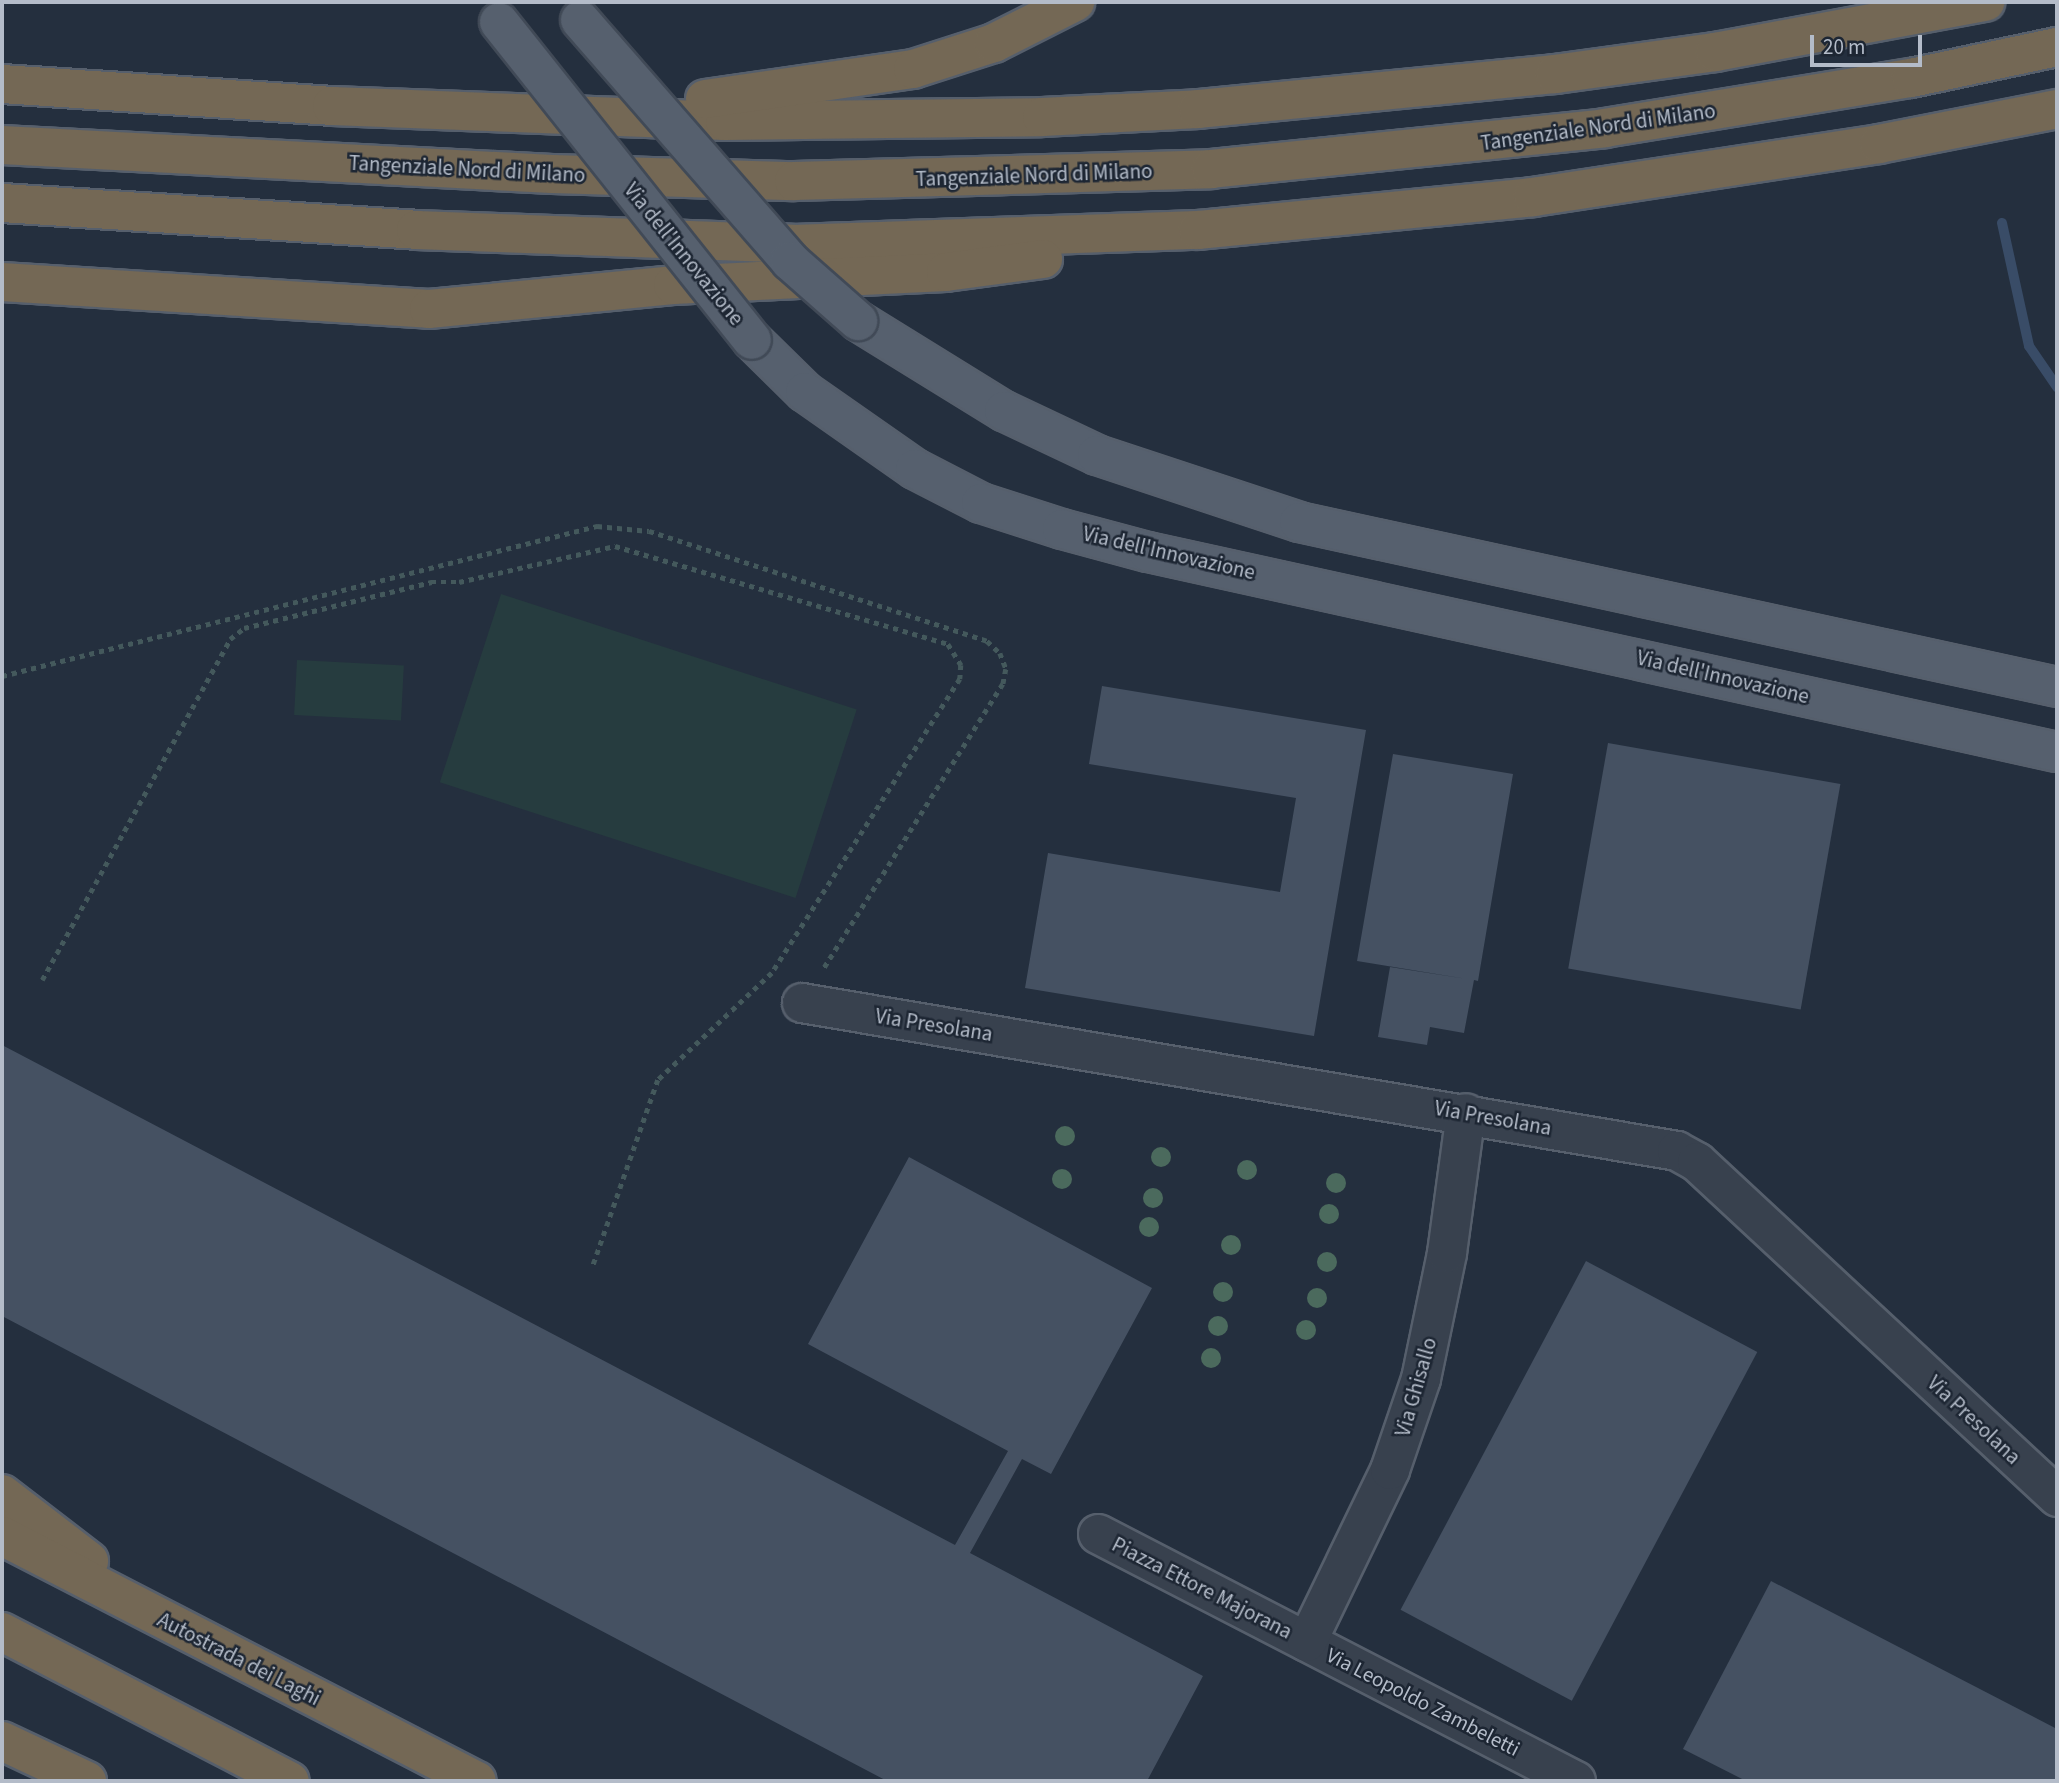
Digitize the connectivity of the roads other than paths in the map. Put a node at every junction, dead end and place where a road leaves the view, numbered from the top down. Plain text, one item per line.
1 (1076, 2) edge
2 (1985, 2) edge
3 (573, 11) edge
4 (491, 12) edge
5 (2057, 47) edge
6 (2, 84) edge
7 (332, 106) junction
8 (2057, 109) edge
9 (2057, 117) edge
10 (1998, 123) junction
11 (2, 145) edge
12 (2, 203) edge
13 (1426, 208) junction
14 (2, 282) edge
15 (2057, 687) edge
16 (2057, 752) edge
17 (802, 1003) road end
18 (1466, 1114) junction
19 (2, 1494) edge
20 (2057, 1497) edge
21 (1098, 1534) dead end
22 (2, 1536) edge
23 (168, 1622) junction
24 (2, 1632) edge
25 (1307, 1642) junction
26 (2, 1741) edge
27 (86, 1781) edge
28 (290, 1781) edge
29 (477, 1781) edge
30 (1576, 1781) edge

1 - 7 highway
2 - 7 highway
3 - 15 main road, bridge
4 - 16 main road, Via dell'Innovazione, bridge
5 - 11 highway, Tangenziale Nord di Milano
6 - 7 highway
8 - 10 highway
9 - 10 highway
10 - 13 highway
12 - 13 highway
13 - 14 highway
17 - 18 street, Via Presolana
18 - 20 street, Via Presolana
18 - 25 street, Via Ghisallo
19 - 23 highway
21 - 25 street, Piazza Ettore Majorana
22 - 23 highway, Autostrada dei Laghi
23 - 29 highway, Autostrada dei Laghi
24 - 28 highway
25 - 30 street, Via Leopoldo Zambeletti
26 - 27 highway

